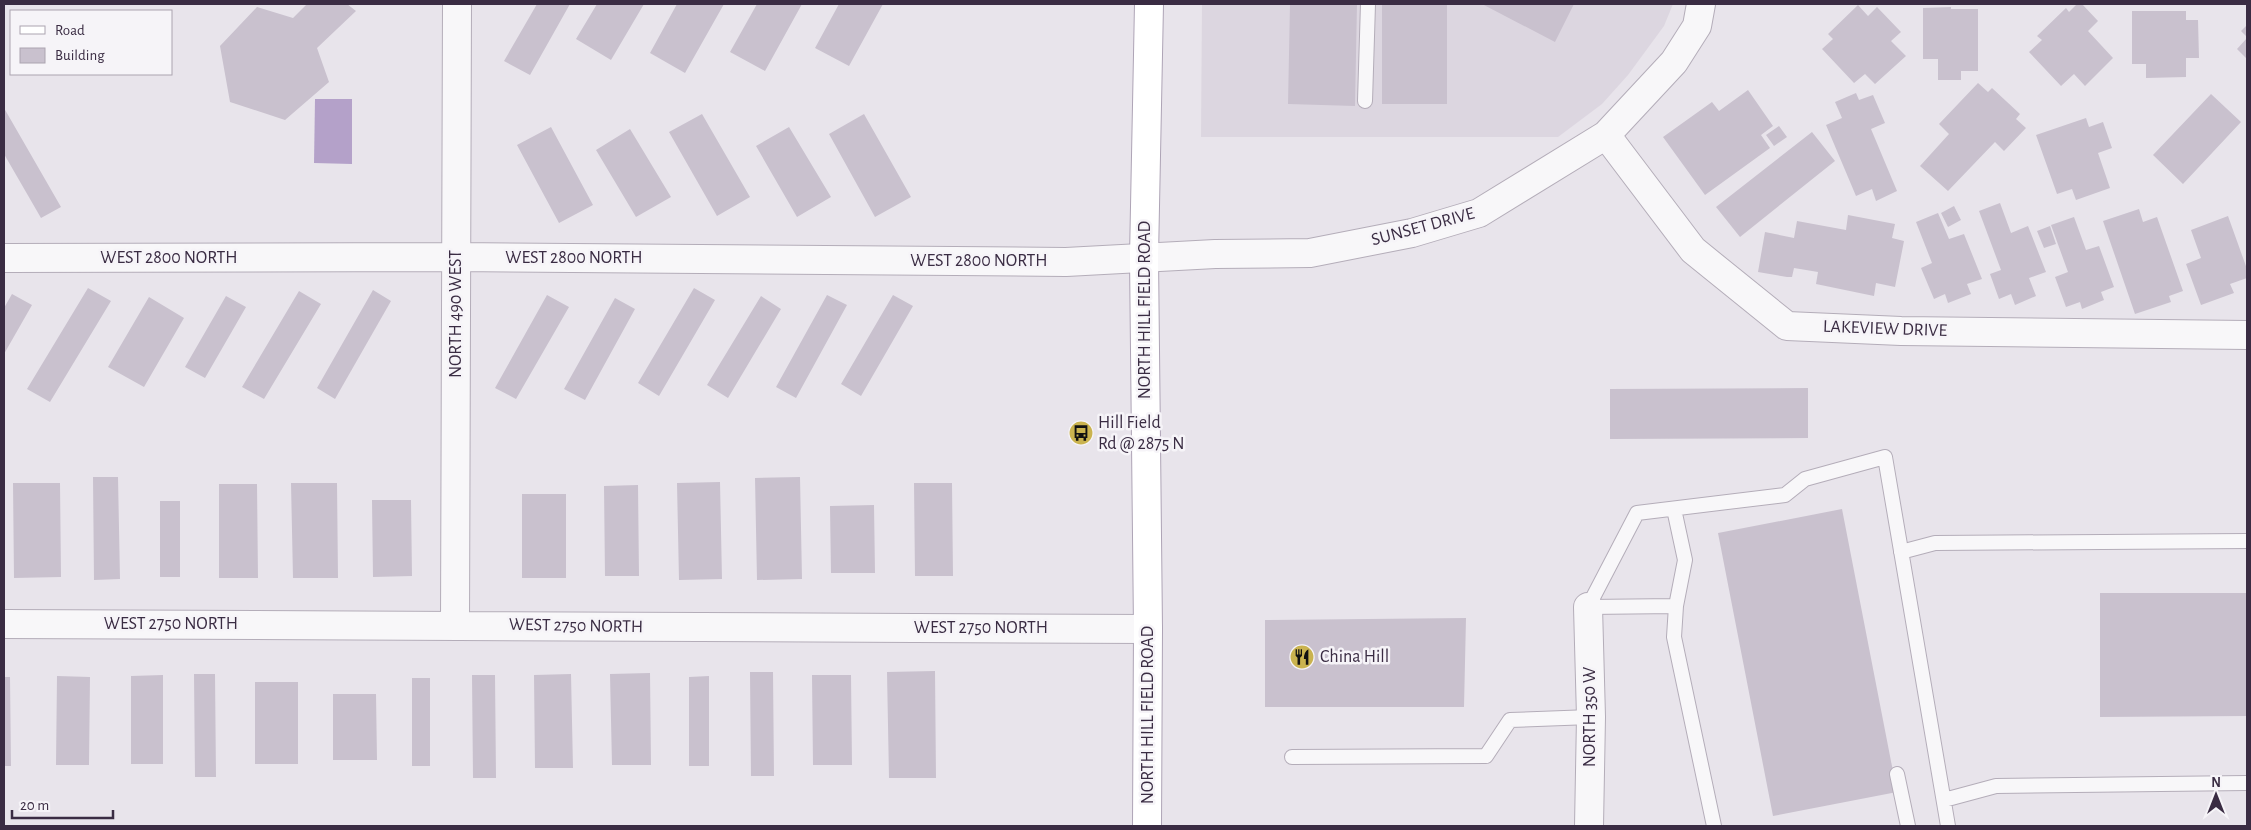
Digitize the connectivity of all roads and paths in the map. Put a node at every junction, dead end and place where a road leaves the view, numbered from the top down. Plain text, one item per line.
1 (457, 4) edge
2 (1149, 4) edge
3 (1368, 4) edge
4 (1701, 4) edge
5 (1365, 101) dead end
6 (1606, 135) junction
7 (4, 258) edge
8 (456, 258) junction
9 (1144, 258) junction
10 (2247, 335) edge
11 (1674, 509) junction
12 (2247, 542) edge
13 (1901, 552) junction
14 (1676, 606) junction
15 (1588, 608) junction
16 (4, 624) edge
17 (455, 624) junction
18 (1148, 629) junction
19 (1591, 717) junction
20 (1292, 757) dead end
21 (1898, 774) dead end
22 (2247, 783) edge
23 (1944, 800) junction
24 (1147, 826) edge
25 (1589, 826) edge
26 (1714, 826) edge
27 (1908, 826) edge
28 (1948, 826) edge

1 - 8 street, NORTH 490 WEST
2 - 9 main road, NORTH HILL FIELD ROAD
3 - 5 lane
4 - 6 street, SUNSET DRIVE
6 - 9 street, SUNSET DRIVE
6 - 10 street, LAKEVIEW DRIVE
7 - 8 street, WEST 2800 NORTH
8 - 9 street, WEST 2800 NORTH
8 - 17 street, NORTH 490 WEST
9 - 18 main road, NORTH HILL FIELD ROAD
11 - 13 lane
11 - 14 lane
11 - 15 lane
12 - 13 lane
13 - 23 lane
14 - 15 lane
14 - 26 lane
15 - 19 street, NORTH 350 W
16 - 17 street, WEST 2750 NORTH
17 - 18 street, WEST 2750 NORTH
18 - 24 main road, NORTH HILL FIELD ROAD
19 - 20 lane
19 - 25 street, NORTH 350 W
21 - 27 lane
22 - 23 lane
23 - 28 lane

